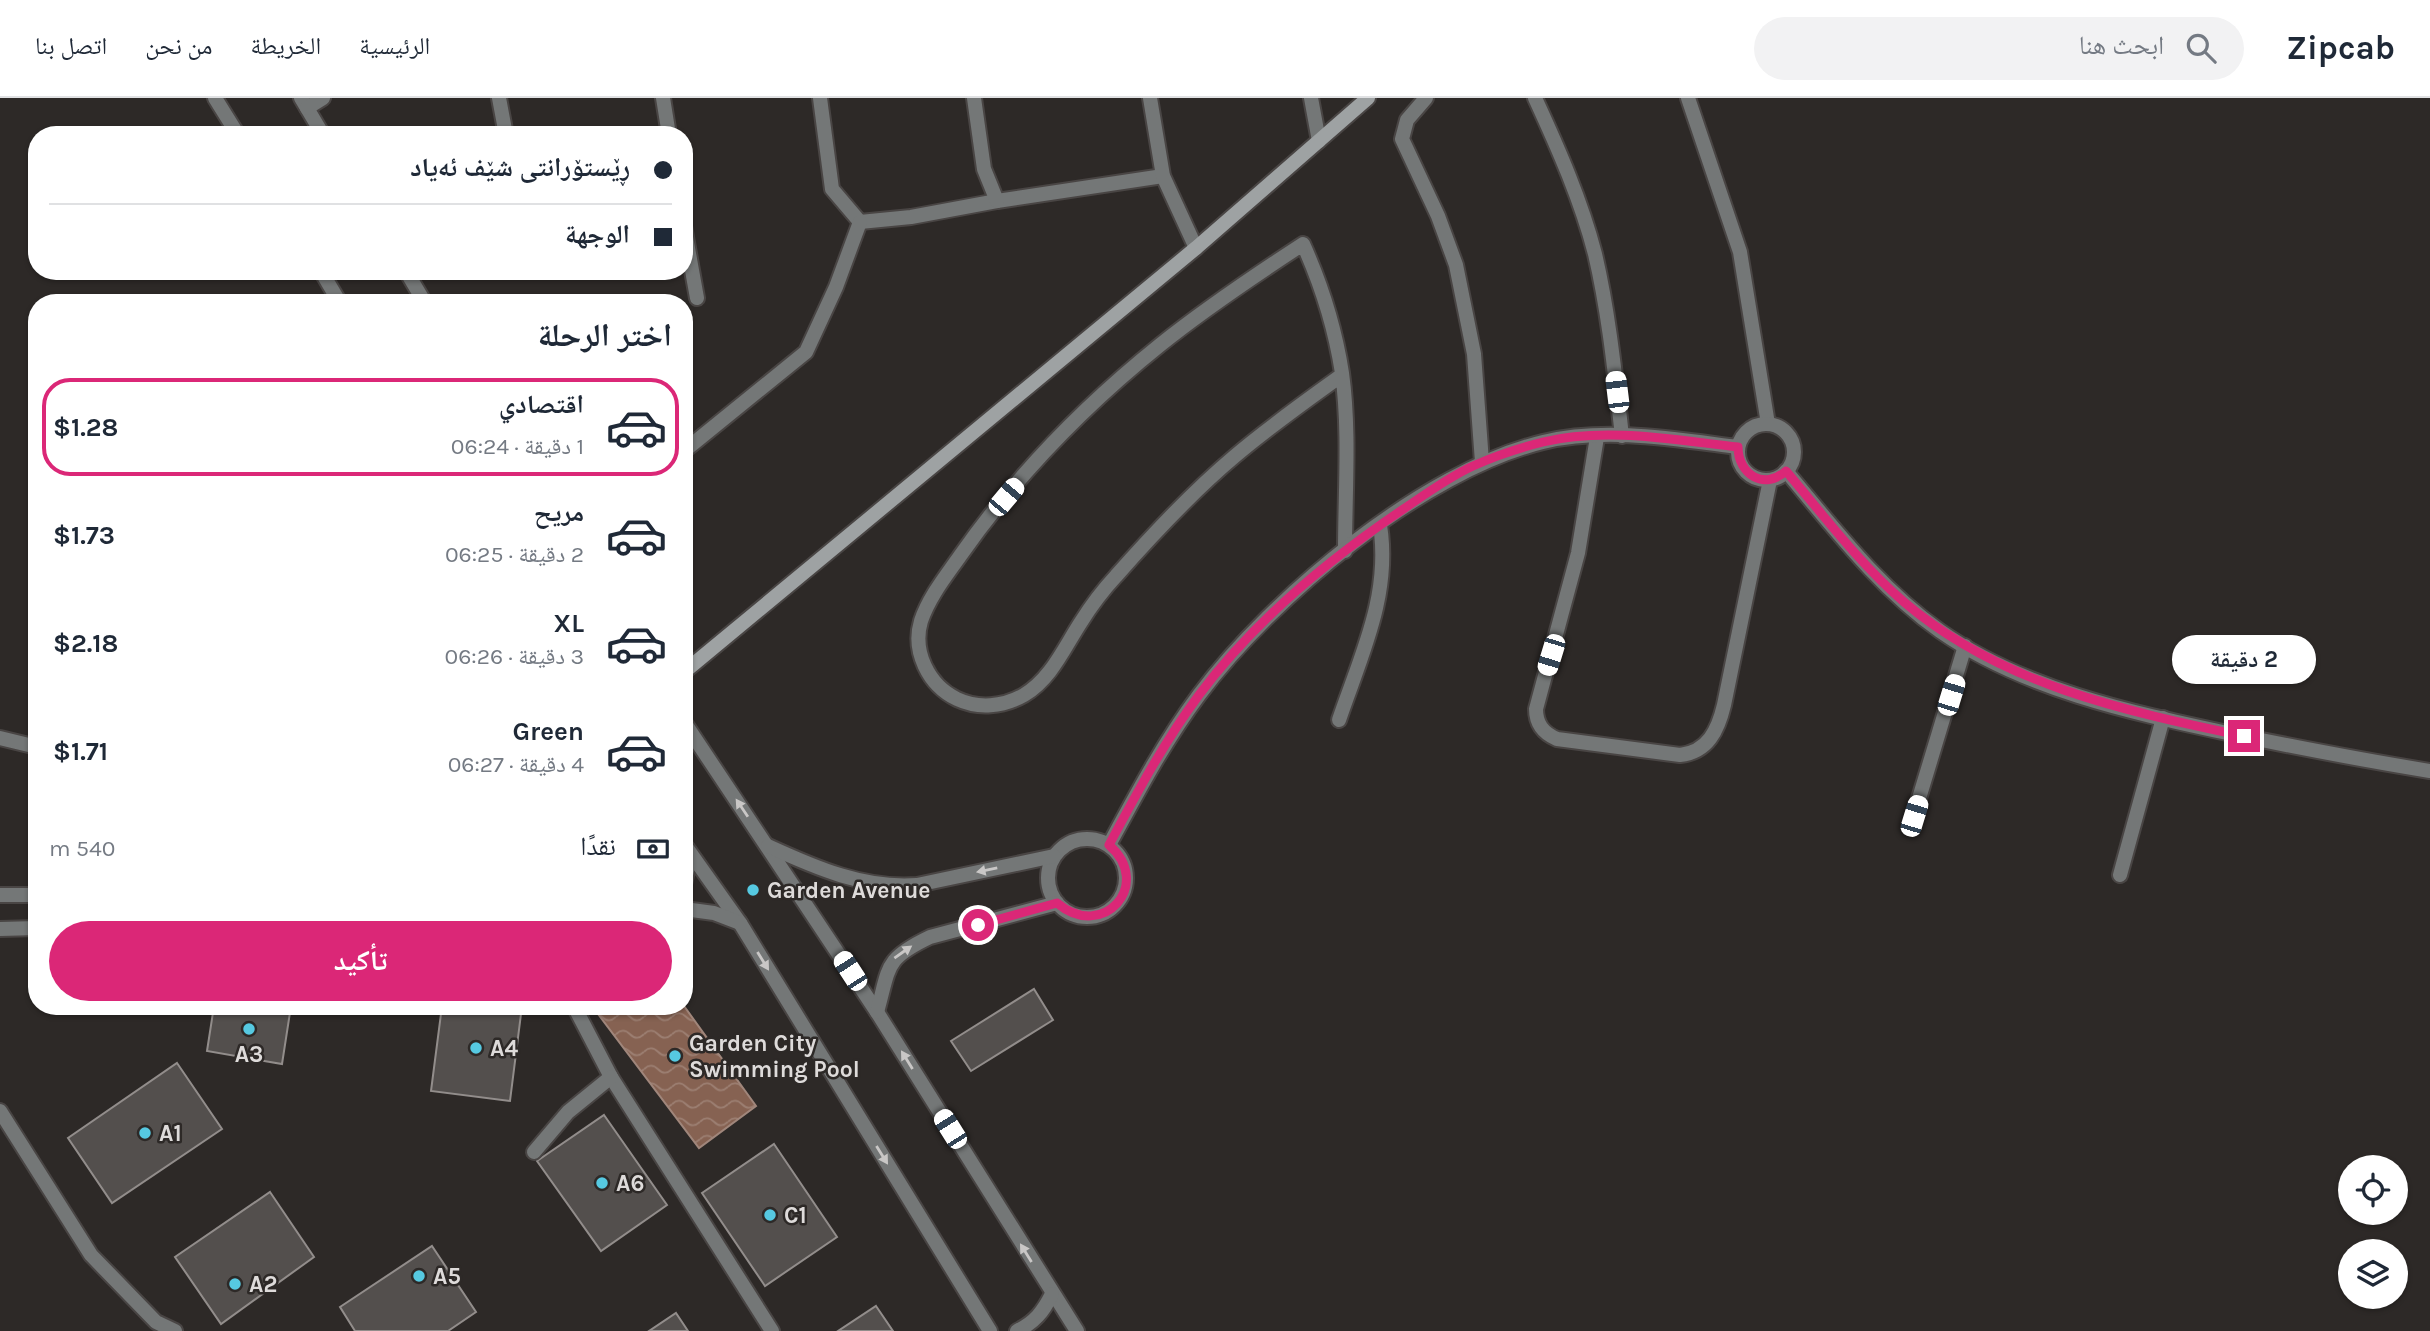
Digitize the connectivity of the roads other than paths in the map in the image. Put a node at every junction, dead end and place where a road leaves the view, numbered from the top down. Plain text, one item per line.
1 (215, 98) edge
2 (323, 98) edge
3 (499, 98) edge
4 (663, 98) edge
5 (820, 98) edge
6 (974, 98) edge
7 (1150, 98) edge
8 (1311, 98) edge
9 (1368, 98) edge
10 (1426, 98) edge
11 (1535, 98) edge
12 (1688, 98) edge
13 (304, 103) edge
14 (232, 126) edge
15 (318, 126) edge
16 (504, 126) edge
17 (668, 126) edge
18 (1319, 141) junction
19 (1163, 176) junction
20 (997, 201) junction
21 (860, 222) junction
22 (1196, 248) junction
23 (693, 280) edge
24 (696, 298) dead end
25 (1342, 375) junction
26 (1768, 424) junction
27 (1622, 436) junction
28 (1597, 437) junction
29 (693, 445) edge
30 (1738, 447) junction
31 (1482, 462) junction
32 (1786, 471) junction
33 (1770, 480) junction
34 (1380, 525) junction
35 (1345, 551) junction
36 (1965, 646) junction
37 (693, 664) edge
38 (2163, 718) junction
39 (1339, 720) dead end
40 (693, 735) edge
41 (0, 738) edge
42 (28, 745) edge
43 (2430, 771) edge
44 (1914, 816) dead end
45 (1109, 845) junction
46 (768, 846) junction
47 (1054, 856) junction
48 (693, 857) edge
49 (2120, 874) dead end
50 (0, 895) edge
51 (28, 895) edge
52 (1057, 903) junction
53 (693, 910) edge
54 (740, 923) junction
55 (28, 928) edge
56 (0, 929) edge
57 (877, 1012) junction
58 (579, 1015) edge
59 (611, 1077) junction
60 (0, 1111) edge
61 (534, 1152) dead end
62 (1052, 1294) junction
63 (175, 1331) edge
64 (772, 1331) edge
65 (990, 1331) edge
66 (1017, 1331) edge
67 (1077, 1331) edge

1 - 14 street
2 - 13 street
3 - 16 street
4 - 17 street
5 - 21 street
6 - 20 street
7 - 19 street
8 - 18 street
9 - 18 street
10 - 31 street
11 - 27 street
12 - 26 street
13 - 15 street
18 - 22 street
19 - 20 street
19 - 22 street
20 - 21 street
21 - 29 street
22 - 37 street
23 - 24 street
25 - 25 street
25 - 35 street
26 - 30 street
26 - 32 street
27 - 28 street
27 - 30 street
28 - 31 street
28 - 33 street
30 - 33 street
31 - 34 street
32 - 33 street
32 - 36 street
34 - 35 street
34 - 39 street
35 - 45 street
36 - 38 street
36 - 44 street
38 - 43 street
38 - 49 street
46 -> 40 street
41 - 42 street
45 - 47 street
45 - 52 street
47 -> 46 street
46 - 57 street
47 - 52 street
48 - 54 street
50 - 51 street
57 -> 52 street
53 - 54 street
54 -> 65 street
55 - 56 street
62 -> 57 street
58 - 59 street
59 - 61 street
59 - 64 street
60 - 63 street
62 - 66 street
62 - 67 street

